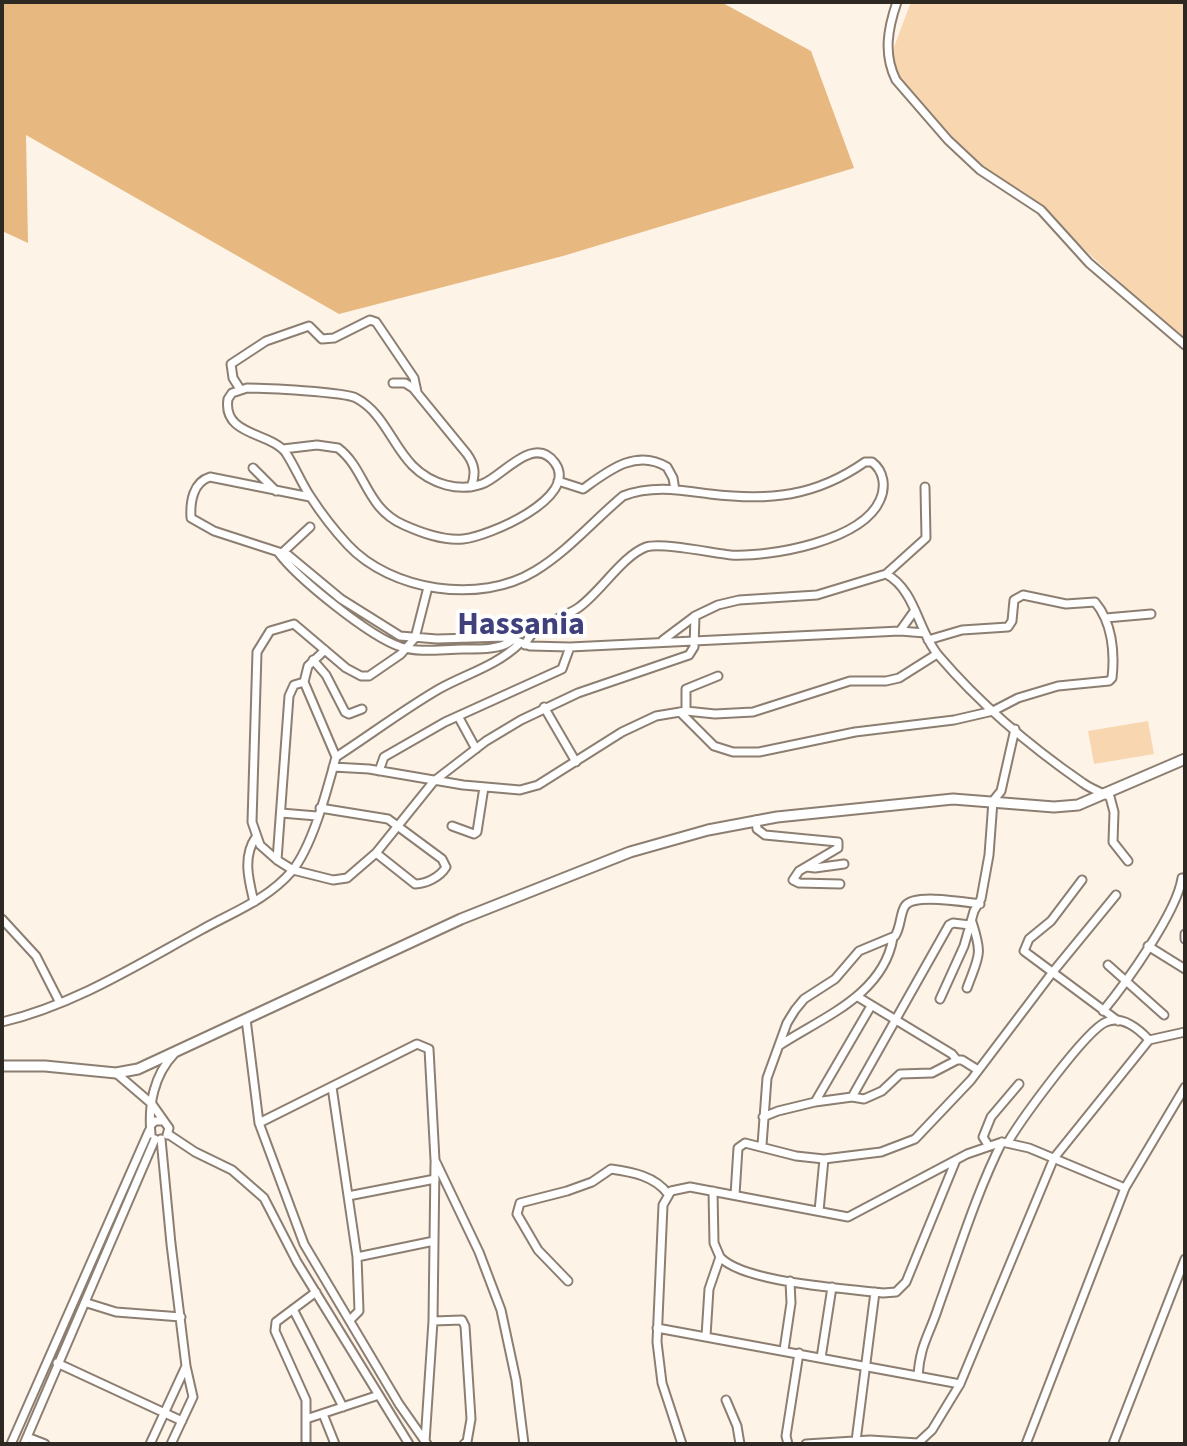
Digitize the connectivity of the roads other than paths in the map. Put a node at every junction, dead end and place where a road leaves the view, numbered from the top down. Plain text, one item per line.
1 (897, 2) edge
2 (1185, 345) edge
3 (393, 383) dead end
4 (240, 389) junction
5 (417, 392) junction
6 (283, 449) junction
7 (253, 468) dead end
8 (558, 481) junction
9 (471, 487) junction
10 (925, 487) dead end
11 (675, 490) junction
12 (276, 491) junction
13 (310, 497) junction
14 (310, 527) dead end
15 (280, 552) junction
16 (886, 574) junction
17 (428, 587) junction
18 (915, 610) junction
19 (1151, 614) dead end
20 (359, 616) junction
21 (695, 616) junction
22 (1106, 618) junction
23 (900, 631) junction
24 (926, 636) junction
25 (415, 638) junction
26 (661, 642) junction
27 (694, 642) junction
28 (519, 643) junction
29 (570, 647) junction
30 (408, 648) junction
31 (325, 650) junction
32 (937, 654) junction
33 (313, 660) junction
34 (718, 676) dead end
35 (304, 682) junction
36 (544, 707) junction
37 (362, 709) dead end
38 (993, 711) junction
39 (683, 712) junction
40 (458, 716) junction
41 (1012, 727) junction
42 (476, 749) junction
43 (336, 757) junction
44 (1185, 759) edge
45 (576, 762) junction
46 (333, 767) junction
47 (379, 771) junction
48 (434, 781) junction
49 (484, 787) junction
50 (1105, 794) junction
51 (993, 801) junction
52 (318, 812) junction
53 (281, 813) junction
54 (756, 820) junction
55 (452, 826) dead end
56 (397, 827) junction
57 (256, 837) junction
58 (376, 853) junction
59 (277, 860) junction
60 (1128, 861) dead end
61 (844, 864) dead end
62 (807, 867) junction
63 (293, 870) junction
64 (1182, 878) dead end
65 (1082, 880) dead end
66 (840, 884) dead end
67 (1116, 895) dead end
68 (254, 902) junction
69 (980, 904) junction
70 (2, 919) edge
71 (971, 922) junction
72 (893, 938) junction
73 (1148, 946) junction
74 (1108, 965) dead end
75 (1185, 969) edge
76 (1052, 973) junction
77 (1127, 982) junction
78 (967, 988) dead end
79 (858, 997) junction
80 (940, 999) dead end
81 (59, 1001) junction
82 (871, 1006) junction
83 (1103, 1011) junction
84 (1164, 1015) dead end
85 (246, 1019) junction
86 (1118, 1021) junction
87 (2, 1022) edge
88 (895, 1022) junction
89 (1185, 1032) edge
90 (1149, 1040) junction
91 (780, 1045) junction
92 (176, 1052) junction
93 (957, 1060) junction
94 (2, 1066) edge
95 (978, 1070) junction
96 (116, 1073) junction
97 (1019, 1084) dead end
98 (332, 1087) junction
99 (1185, 1087) edge
100 (852, 1097) junction
101 (815, 1102) junction
102 (152, 1104) junction
103 (763, 1117) junction
104 (164, 1121) junction
105 (259, 1123) junction
106 (150, 1128) junction
107 (162, 1137) junction
108 (1005, 1142) junction
109 (762, 1145) junction
110 (988, 1145) junction
111 (1054, 1158) junction
112 (824, 1159) junction
113 (435, 1160) junction
114 (956, 1160) junction
115 (435, 1179) junction
116 (1125, 1188) junction
117 (713, 1191) junction
118 (668, 1194) junction
119 (735, 1195) junction
120 (348, 1196) junction
121 (819, 1211) junction
122 (434, 1241) junction
123 (357, 1257) junction
124 (720, 1257) junction
125 (1185, 1259) edge
126 (568, 1281) dead end
127 (790, 1281) junction
128 (832, 1287) junction
129 (316, 1292) junction
130 (875, 1292) junction
131 (87, 1303) junction
132 (293, 1309) junction
133 (181, 1317) junction
134 (350, 1320) junction
135 (433, 1321) junction
136 (657, 1328) junction
137 (706, 1336) junction
138 (784, 1350) junction
139 (799, 1353) junction
140 (821, 1358) junction
141 (48, 1359) junction
142 (59, 1364) junction
143 (186, 1366) junction
144 (864, 1366) junction
145 (918, 1376) junction
146 (960, 1384) junction
147 (379, 1395) junction
148 (726, 1400) dead end
149 (343, 1407) junction
150 (163, 1412) junction
151 (323, 1414) junction
152 (306, 1419) junction
153 (182, 1421) junction
154 (26, 1440) edge
155 (856, 1441) junction
156 (786, 1442) edge
157 (11, 1444) edge
158 (45, 1444) edge
159 (150, 1444) edge
160 (171, 1444) edge
161 (306, 1444) edge
162 (335, 1444) edge
163 (409, 1444) edge
164 (426, 1444) edge
165 (464, 1444) edge
166 (524, 1444) edge
167 (682, 1444) edge
168 (740, 1444) edge
169 (806, 1444) edge
170 (918, 1444) edge
171 (1026, 1444) edge
172 (1113, 1444) edge

1 - 2 street
3 - 5 street
4 - 5 street
4 - 6 street
4 - 9 street
5 - 9 street
6 - 8 street
6 - 13 street
7 - 12 street
8 - 9 street
8 - 11 street
10 - 16 street
11 - 17 street
11 - 28 street
12 - 13 street
12 - 15 street
13 - 17 street
14 - 15 street
15 - 20 street
16 - 18 street
16 - 21 street
17 - 25 street
18 - 23 street
18 - 24 street
19 - 22 street
20 - 25 street
20 - 30 street
21 - 26 street
21 - 27 street
22 - 24 street
22 - 38 street
23 - 24 street
23 - 27 street
24 - 32 street
25 - 28 street
25 - 30 street
26 - 27 street
26 - 29 street
27 - 36 street
28 - 29 street
28 - 30 street
28 - 43 street
29 - 40 street
30 - 31 street
31 - 33 street
31 - 57 street
32 - 38 street
32 - 39 street
33 - 35 street
33 - 37 street
34 - 39 street
35 - 43 street
35 - 53 street
36 - 42 street
36 - 45 street
38 - 39 street
38 - 41 street
39 - 45 street
40 - 42 street
40 - 47 street
41 - 50 street
41 - 51 street
42 - 48 street
43 - 46 street
44 - 50 street
45 - 49 street
46 - 47 street
46 - 52 street
47 - 48 street
48 - 49 street
48 - 56 street
49 - 55 street
50 - 51 street
50 - 60 street
51 - 54 street
51 - 69 street
52 - 53 street
52 - 56 street
52 - 63 street
53 - 59 street
54 - 62 street
54 - 85 street
56 - 58 street
56 - 58 street
57 - 59 street
57 - 68 street
58 - 63 street
59 - 63 street
61 - 62 street
62 - 66 street
63 - 68 street
64 - 73 street
65 - 76 street
67 - 76 street
68 - 81 street
69 - 71 street
69 - 72 street
70 - 81 street
71 - 78 street
71 - 80 street
71 - 88 street
72 - 79 street
72 - 91 street
73 - 75 street
73 - 77 street
74 - 77 street
76 - 83 street
76 - 95 street
77 - 83 street
77 - 84 street
79 - 82 street
79 - 91 street
81 - 87 street
82 - 88 street
82 - 101 street
83 - 86 street
85 - 92 street
85 - 105 street
86 - 90 street
86 - 108 street
88 - 93 street
88 - 100 street
89 - 90 street
90 - 111 street
91 - 103 street
92 - 96 street
92 - 102 street
93 - 95 street
93 - 100 street
94 - 96 street
95 - 112 street
96 - 102 street
97 - 110 street
98 - 105 street
98 - 113 street
98 - 120 street
99 - 116 street
100 - 101 street
101 - 103 street
102 - 104 street
102 - 106 street
103 - 109 street
104 - 106 street
104 - 107 street
105 - 134 street
106 - 107 street
106 - 141 street
107 - 129 street
107 - 131 street
107 - 133 street
108 - 110 street
108 - 111 street
108 - 145 street
109 - 112 street
109 - 119 street
110 - 114 street
111 - 116 street
111 - 146 street
112 - 121 street
113 - 115 street
113 - 166 street
114 - 121 street
114 - 130 street
115 - 120 street
115 - 122 street
116 - 171 street
117 - 118 street
117 - 119 street
117 - 124 street
118 - 126 street
118 - 136 street
119 - 121 street
120 - 123 street
122 - 123 street
122 - 135 street
123 - 134 street
124 - 127 street
124 - 137 street
125 - 172 street
127 - 128 street
127 - 138 street
128 - 130 street
128 - 140 street
129 - 132 street
129 - 147 street
130 - 144 street
131 - 133 street
131 - 142 street
132 - 149 street
132 - 152 street
133 - 143 street
134 - 164 street
135 - 164 street
135 - 165 street
136 - 137 street
136 - 167 street
137 - 138 street
138 - 139 street
139 - 140 street
139 - 156 street
140 - 144 street
141 - 142 street
141 - 157 street
142 - 150 street
142 - 154 street
143 - 150 street
143 - 153 street
144 - 145 street
144 - 155 street
145 - 146 street
146 - 170 street
147 - 149 street
147 - 163 street
148 - 168 street
149 - 151 street
150 - 153 street
150 - 159 street
151 - 152 street
151 - 162 street
152 - 161 street
153 - 160 street
154 - 158 street
155 - 169 street
155 - 170 street

